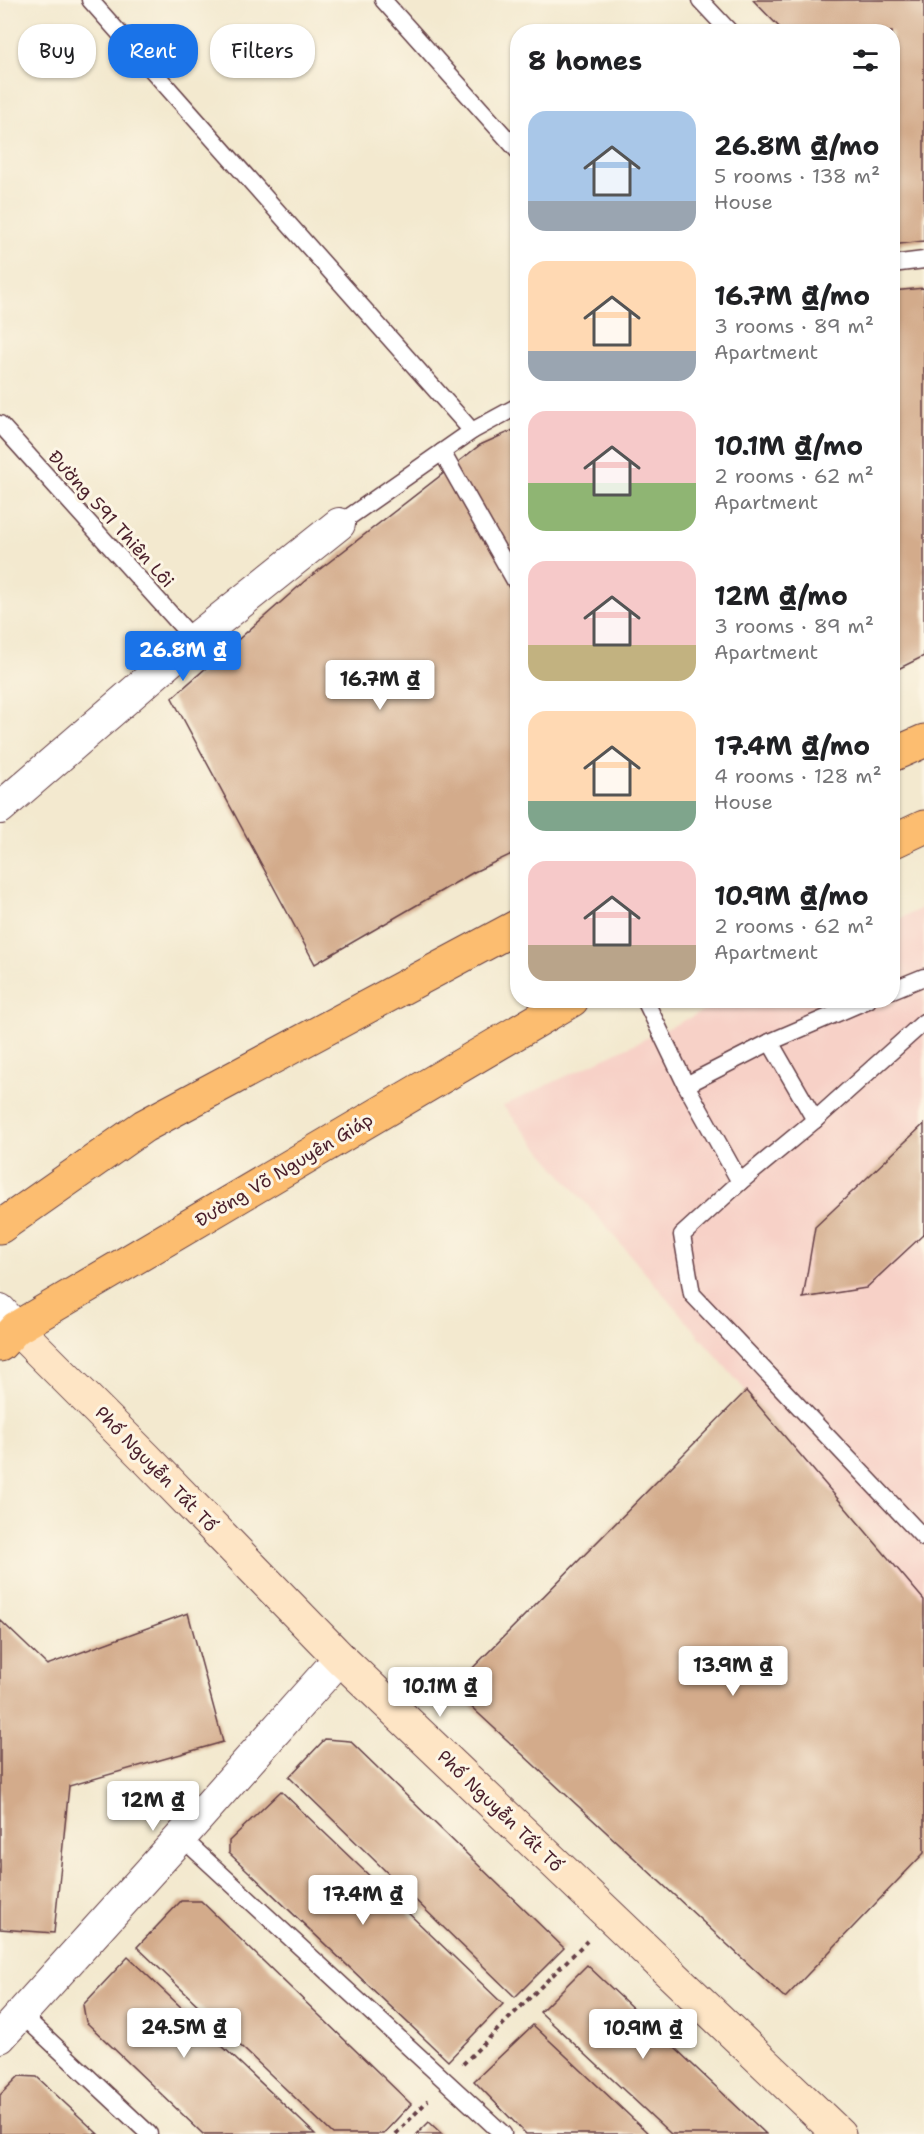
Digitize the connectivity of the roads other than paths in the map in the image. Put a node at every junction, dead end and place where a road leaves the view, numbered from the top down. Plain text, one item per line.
1 (90, 0) edge
2 (383, 0) edge
3 (700, 0) edge
4 (722, 24) edge
5 (510, 142) edge
6 (924, 260) edge
7 (900, 263) edge
8 (510, 410) edge
9 (0, 424) edge
10 (472, 431) junction
11 (442, 452) junction
12 (339, 524) joint
13 (510, 572) edge
14 (194, 640) junction
15 (924, 741) edge
16 (900, 752) edge
17 (0, 808) edge
18 (924, 827) edge
19 (900, 839) edge
20 (510, 930) edge
21 (924, 977) edge
22 (900, 987) edge
23 (558, 1008) edge
24 (649, 1008) edge
25 (849, 1008) edge
26 (924, 1022) edge
27 (770, 1042) junction
28 (686, 1085) junction
29 (815, 1120) junction
30 (740, 1182) junction
31 (0, 1227) edge
32 (5, 1328) edge
33 (922, 1532) edge
34 (340, 1658) junction
35 (181, 1837) junction
36 (21, 2014) junction
37 (0, 2037) edge
38 (149, 2134) edge
39 (503, 2134) edge
40 (839, 2134) edge

1 - 10 lane
2 - 5 lane
3 - 4 lane
6 - 7 lane
8 - 10 lane
9 - 14 lane, Đường 591 Thiên Lôi
10 - 11 lane
11 - 12 lane
11 - 13 lane
12 - 14 street
14 - 17 street
15 - 16 main road
18 - 19 main road
20 - 31 main road
21 - 22 lane
23 - 32 main road, Đường Võ Nguyên Giáp
24 - 28 lane
25 - 27 lane
26 - 29 lane
27 - 28 lane
27 - 29 lane
28 - 30 lane
29 - 30 lane
30 - 33 lane
32 - 34 street, Phố Nguyễn Tất Tố
34 - 35 street
34 - 40 street, Phố Nguyễn Tất Tố
35 - 36 street
35 - 39 lane
36 - 37 street
36 - 38 lane

